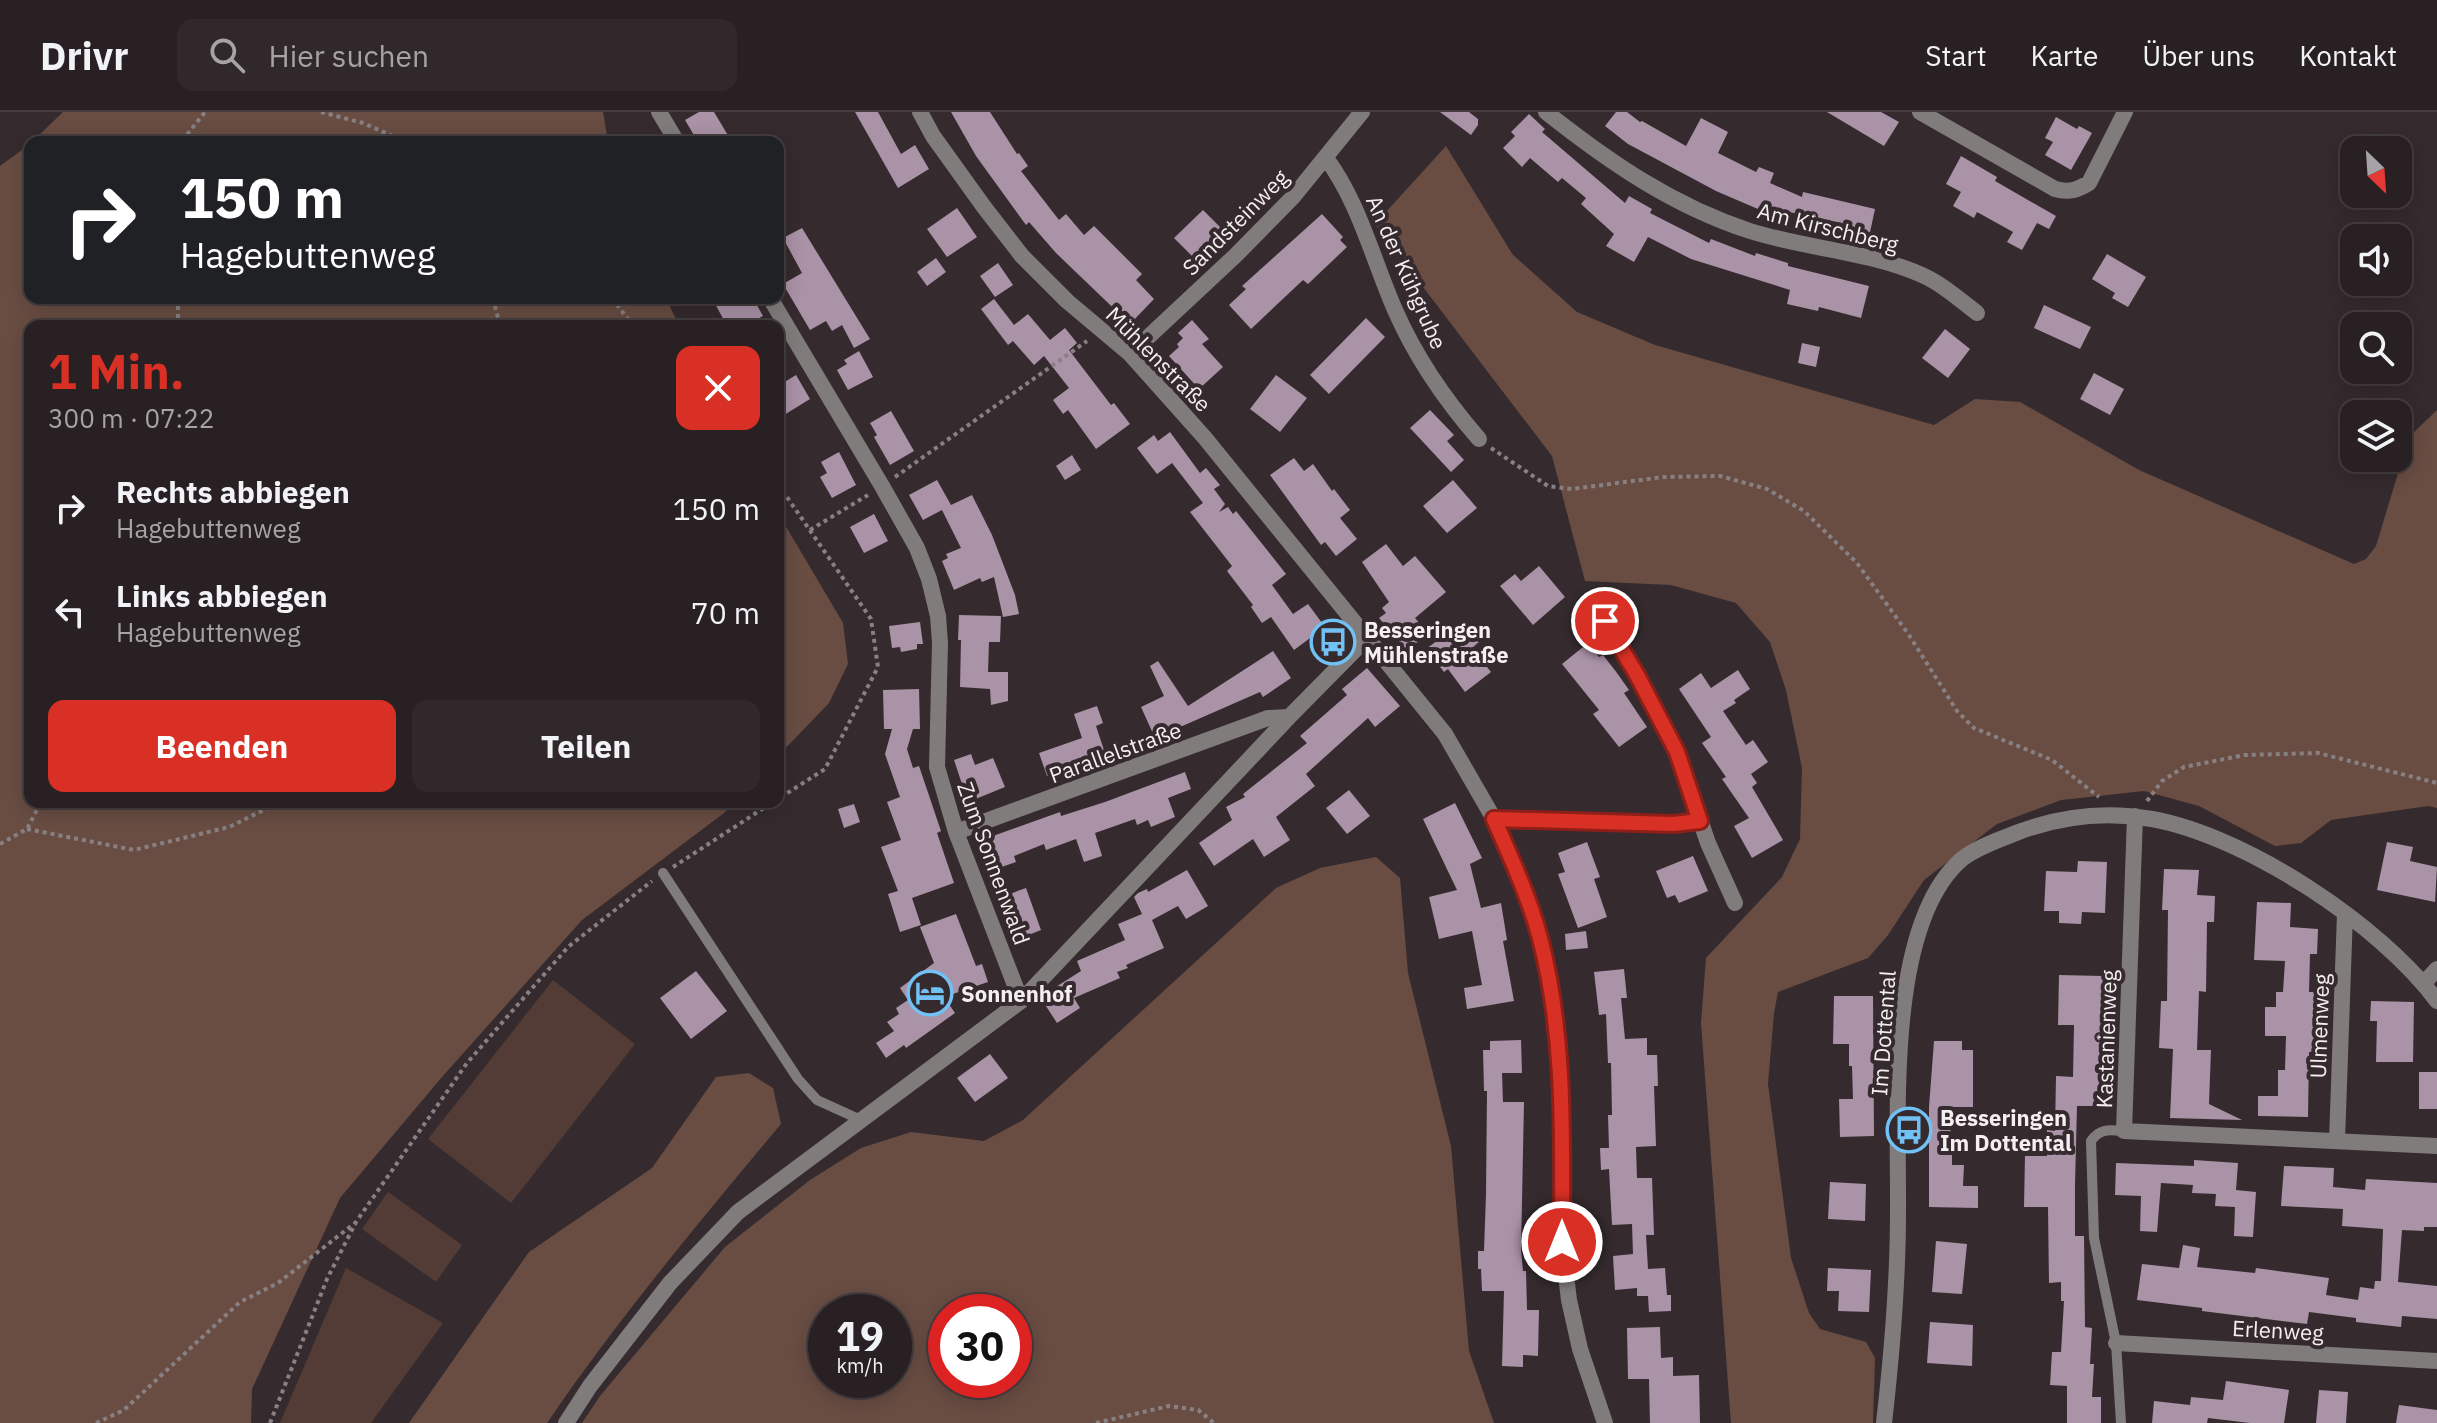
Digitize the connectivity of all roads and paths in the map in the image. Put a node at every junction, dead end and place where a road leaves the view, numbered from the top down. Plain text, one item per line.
1 (205, 112) edge
2 (321, 112) edge
3 (659, 112) edge
4 (920, 112) edge
5 (1362, 112) edge
6 (1546, 112) edge
7 (1920, 112) edge
8 (2125, 112) edge
9 (186, 136) edge
10 (392, 136) edge
11 (673, 136) edge
12 (1326, 158) junction
13 (1977, 313) dead end
14 (784, 322) edge
15 (1102, 330) junction
16 (1130, 354) junction
17 (1479, 439) joint
18 (882, 486) junction
19 (784, 493) edge
20 (810, 530) junction
21 (1605, 621) dead end
22 (1366, 639) junction
23 (1289, 717) junction
24 (2437, 783) edge
25 (784, 795) edge
26 (38, 808) edge
27 (268, 808) edge
28 (764, 808) edge
29 (2128, 816) junction
30 (1494, 819) junction
31 (1700, 821) junction
32 (27, 829) junction
33 (956, 832) junction
34 (0, 844) edge
35 (663, 873) junction
36 (1735, 903) dead end
37 (2345, 913) junction
38 (2437, 969) edge
39 (2424, 983) junction
40 (1021, 1001) junction
41 (2437, 1001) edge
42 (861, 1120) junction
43 (2124, 1131) junction
44 (2337, 1141) junction
45 (2437, 1146) edge
46 (356, 1222) junction
47 (2116, 1343) junction
48 (2437, 1361) edge
49 (96, 1423) edge
50 (270, 1423) edge
51 (566, 1423) edge
52 (1096, 1423) edge
53 (1214, 1423) edge
54 (1605, 1423) edge
55 (1884, 1423) edge
56 (2121, 1423) edge

1 - 9 path
2 - 10 path
3 - 11 street
4 - 15 street, Mühlenstraße
5 - 12 street, Sandsteinweg
6 - 13 street, Am Kirschberg
7 - 8 street
12 - 16 street, Sandsteinweg
12 - 17 street, An der Kühgrube
14 - 18 street, Zum Sonnenwald
15 - 16 street, Mühlenstraße
15 - 18 path
16 - 22 street, Mühlenstraße
17 - 29 path
18 - 20 path
18 - 33 street, Zum Sonnenwald
19 - 20 path
20 - 25 path
21 - 31 street
22 - 23 street
22 - 30 street, Mühlenstraße
23 - 33 street, Parallelstraße
23 - 40 street
24 - 29 path
26 - 32 path
27 - 32 path
28 - 35 path
29 - 37 street, Im Dottental
29 - 43 street, Kastanienweg
29 - 55 street, Im Dottental
30 - 31 street
30 - 54 street
31 - 36 street
32 - 34 path
33 - 40 street, Zum Sonnenwald
35 - 42 lane
35 - 46 path
37 - 39 street, Im Dottental
37 - 44 street, Ulmenweg
38 - 39 street
39 - 41 street, Im Dottental
40 - 42 street
42 - 51 street
43 - 44 street
43 - 47 lane, Kastanienweg
44 - 45 street
46 - 49 path
46 - 50 path
47 - 48 street, Erlenweg
47 - 56 lane
52 - 53 path

